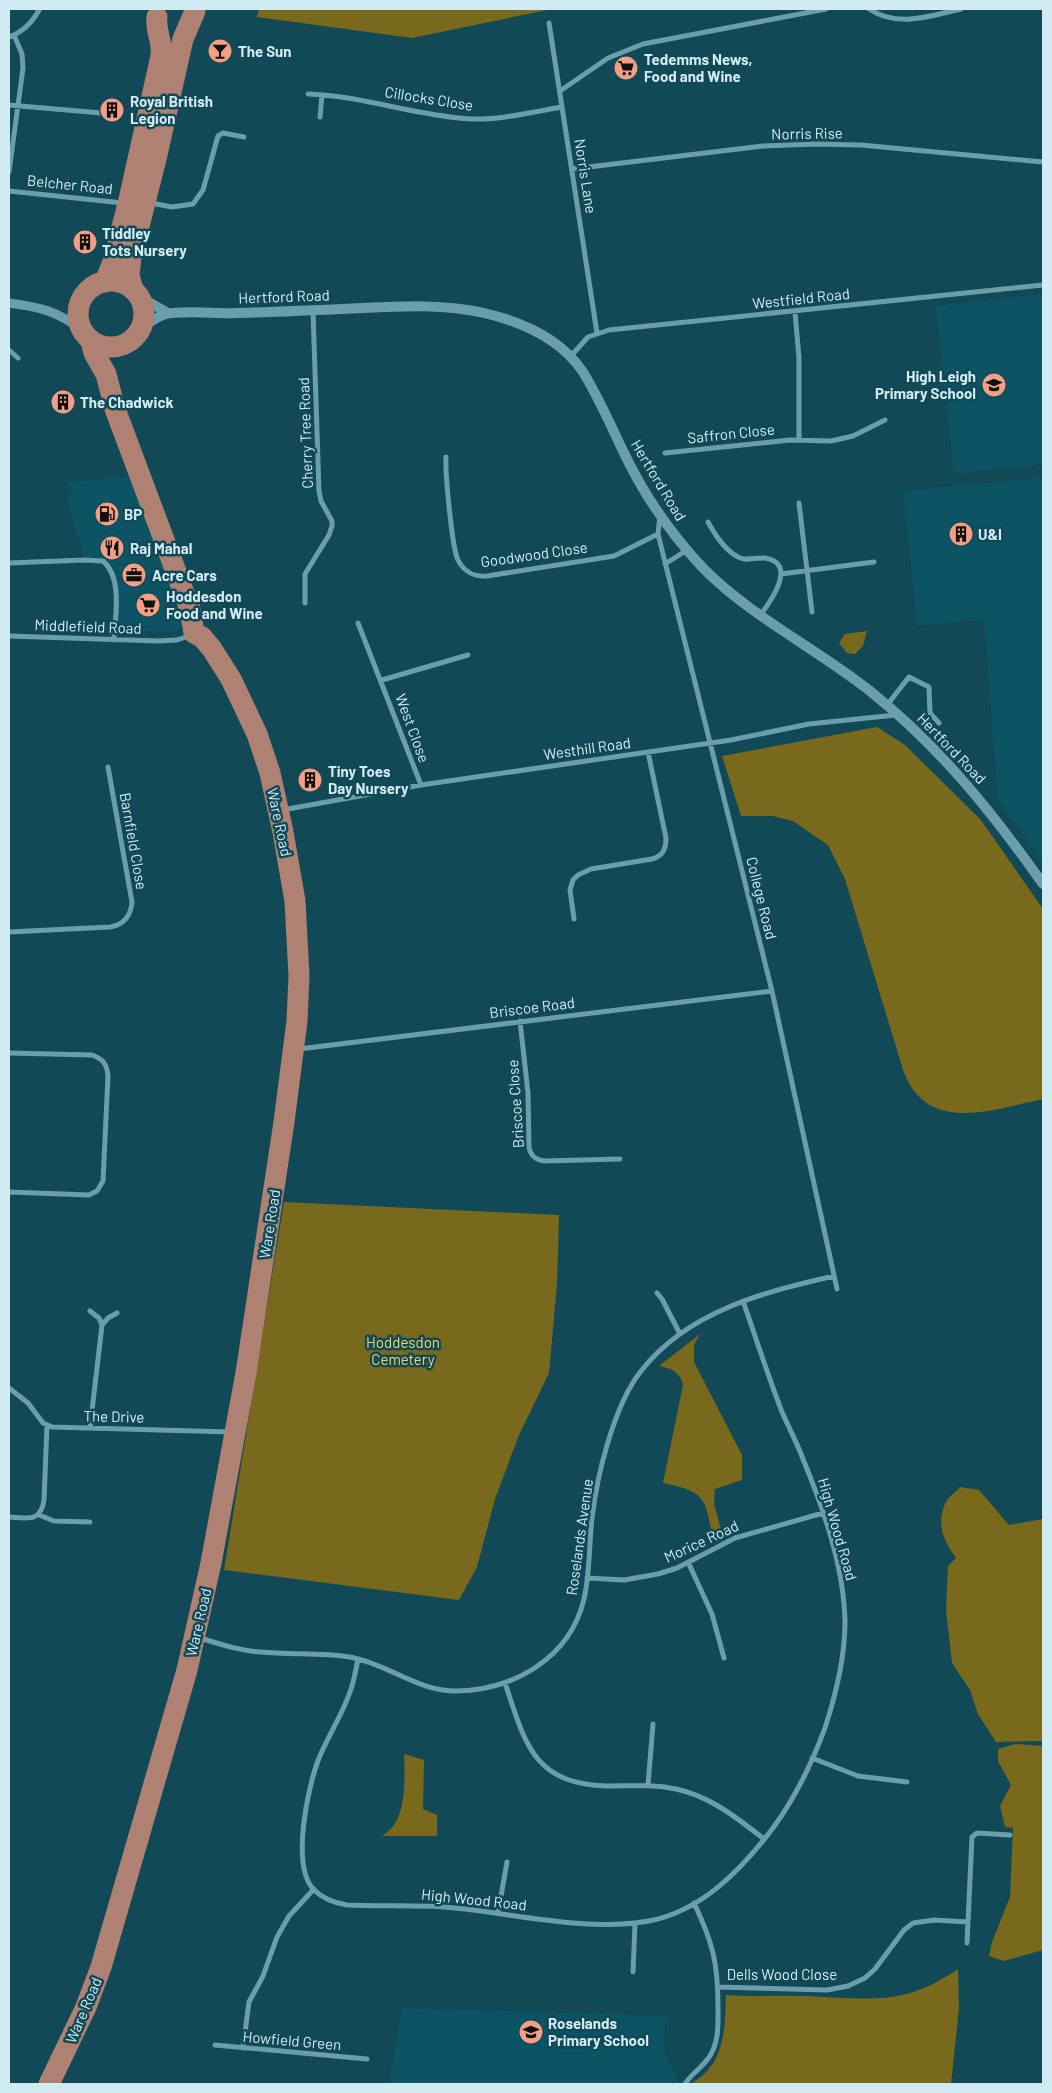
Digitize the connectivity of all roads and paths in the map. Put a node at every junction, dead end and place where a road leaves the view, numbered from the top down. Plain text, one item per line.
1 (826, 9) edge
2 (869, 9) edge
3 (961, 9) edge
4 (39, 10) dead end
5 (197, 10) edge
6 (150, 13) edge
7 (549, 23) dead end
8 (11, 36) edge
9 (560, 91) junction
10 (308, 94) dead end
11 (322, 95) junction
12 (9, 105) edge
13 (17, 106) junction
14 (562, 106) junction
15 (101, 113) dead end
16 (320, 117) dead end
17 (244, 137) dead end
18 (1043, 162) edge
19 (572, 169) junction
20 (9, 172) edge
21 (9, 190) edge
22 (137, 203) junction
23 (105, 282) junction
24 (1043, 285) edge
25 (136, 293) junction
26 (9, 303) edge
27 (313, 310) junction
28 (795, 312) junction
29 (168, 313) junction
30 (140, 330) junction
31 (597, 333) junction
32 (87, 336) junction
33 (122, 345) junction
34 (9, 350) edge
35 (571, 356) junction
36 (18, 358) dead end
37 (106, 374) junction
38 (885, 420) dead end
39 (799, 440) junction
40 (665, 453) dead end
41 (446, 457) dead end
42 (799, 503) dead end
43 (660, 515) junction
44 (708, 522) dead end
45 (658, 534) junction
46 (687, 550) junction
47 (874, 562) dead end
48 (9, 564) edge
49 (666, 564) junction
50 (807, 570) junction
51 (781, 574) junction
52 (305, 603) dead end
53 (812, 612) dead end
54 (761, 614) junction
55 (358, 623) dead end
56 (194, 633) junction
57 (9, 636) edge
58 (114, 640) junction
59 (468, 655) dead end
60 (382, 680) junction
61 (887, 706) junction
62 (899, 714) junction
63 (939, 723) dead end
64 (710, 744) junction
65 (648, 752) junction
66 (108, 767) dead end
67 (421, 785) junction
68 (279, 810) junction
69 (1043, 884) edge
70 (574, 919) dead end
71 (9, 932) edge
72 (772, 991) junction
73 (520, 1021) junction
74 (294, 1050) junction
75 (9, 1053) edge
76 (620, 1159) dead end
77 (9, 1192) edge
78 (834, 1276) junction
79 (837, 1289) dead end
80 (657, 1293) dead end
81 (743, 1301) junction
82 (90, 1311) dead end
83 (117, 1313) dead end
84 (102, 1324) junction
85 (680, 1334) junction
86 (9, 1388) edge
87 (47, 1425) junction
88 (90, 1428) junction
89 (236, 1432) junction
90 (823, 1513) junction
91 (39, 1515) junction
92 (9, 1517) edge
93 (90, 1522) dead end
94 (688, 1562) junction
95 (587, 1578) junction
96 (195, 1636) junction
97 (724, 1658) dead end
98 (358, 1659) junction
99 (506, 1683) junction
100 (653, 1724) dead end
101 (812, 1758) junction
102 (907, 1782) dead end
103 (648, 1785) junction
104 (1010, 1835) dead end
105 (764, 1840) junction
106 (508, 1862) dead end
107 (314, 1889) junction
108 (694, 1903) junction
109 (498, 1913) junction
110 (968, 1922) junction
111 (635, 1923) junction
112 (967, 1943) dead end
113 (633, 1972) dead end
114 (718, 1987) junction
115 (215, 2045) dead end
116 (243, 2048) junction
117 (367, 2059) dead end
118 (49, 2084) edge
119 (685, 2084) edge

1 - 9 street
2 - 3 street
4 - 8 street
5 - 6 main road
5 - 22 main road
6 - 22 main road
7 - 9 street, Norris Lane
8 - 13 street
9 - 14 street, Norris Lane
10 - 11 street, Cillocks Close
11 - 14 street, Cillocks Close
11 - 16 street
12 - 13 street
13 - 15 street
13 - 20 street
14 - 19 street, Norris Lane
17 - 22 street, Belcher Road
18 - 19 street, Norris Rise
19 - 31 street, Norris Lane
21 - 22 street, Belcher Road
22 - 23 main road
22 - 25 main road
23 - 25 main road
23 - 32 main road
24 - 28 street, Westfield Road
25 - 29 main road, Hertford Road
25 - 30 main road
26 - 32 street
27 - 29 main road, Hertford Road
27 - 35 main road, Hertford Road
27 - 52 street, Cherry Tree Road
28 - 31 street, Westfield Road
28 - 39 street
29 - 30 main road, Hertford Road
30 - 33 main road
31 - 35 street
32 - 33 main road
32 - 37 main road
33 - 37 main road
34 - 36 street
35 - 43 main road, Hertford Road
37 - 56 main road
38 - 39 street, Saffron Close
39 - 40 street, Saffron Close
41 - 45 street, Goodwood Close
42 - 50 street
43 - 45 street, College Road
43 - 46 main road, Hertford Road
44 - 51 street
45 - 49 street, College Road
46 - 49 street
46 - 54 main road, Hertford Road
47 - 50 street
48 - 58 street
49 - 64 street, College Road
50 - 51 street
50 - 53 street
51 - 54 street
54 - 61 main road, Hertford Road
55 - 60 street, West Close
56 - 58 street, Middlefield Road
56 - 68 main road, Ware Road
57 - 58 street, Middlefield Road
59 - 60 street, West Close
60 - 67 street, West Close
61 - 62 main road, Hertford Road
61 - 63 street
62 - 64 street, Westhill Road
62 - 69 main road, Hertford Road
64 - 65 street, Westhill Road
64 - 72 street, College Road
65 - 67 street, Westhill Road
65 - 70 street
66 - 71 street, Barnfield Close
67 - 68 street, Westhill Road
68 - 74 main road, Ware Road
72 - 73 street, Briscoe Road
72 - 78 street, College Road
73 - 74 street, Briscoe Road
73 - 76 street, Briscoe Close
74 - 89 main road, Ware Road
75 - 77 street
78 - 79 street, College Road
78 - 81 street, Roselands Avenue
80 - 85 street
81 - 85 street, Roselands Avenue
81 - 90 street, High Wood Road
82 - 84 street
83 - 84 street
84 - 88 street
85 - 95 street, Roselands Avenue
86 - 87 street
87 - 88 street, The Drive
87 - 91 street
88 - 89 street, The Drive
89 - 96 main road, Ware Road
90 - 94 street, Morice Road
90 - 101 street, High Wood Road
91 - 92 street
91 - 93 street
94 - 95 street, Morice Road
94 - 97 street
95 - 99 street, Roselands Avenue
96 - 98 street, Roselands Avenue
96 - 118 main road, Ware Road
98 - 99 street, Roselands Avenue
98 - 107 street
99 - 103 street
100 - 103 street
101 - 102 street
101 - 105 street, High Wood Road
103 - 105 street
104 - 110 street
105 - 108 street, High Wood Road
106 - 109 street
107 - 109 street, High Wood Road
107 - 116 street
108 - 111 street, High Wood Road
108 - 114 street
109 - 111 street, High Wood Road
110 - 112 street
110 - 114 street, Dells Wood Close
111 - 113 street
114 - 119 street
115 - 116 street, Howfield Green
116 - 117 street, Howfield Green

